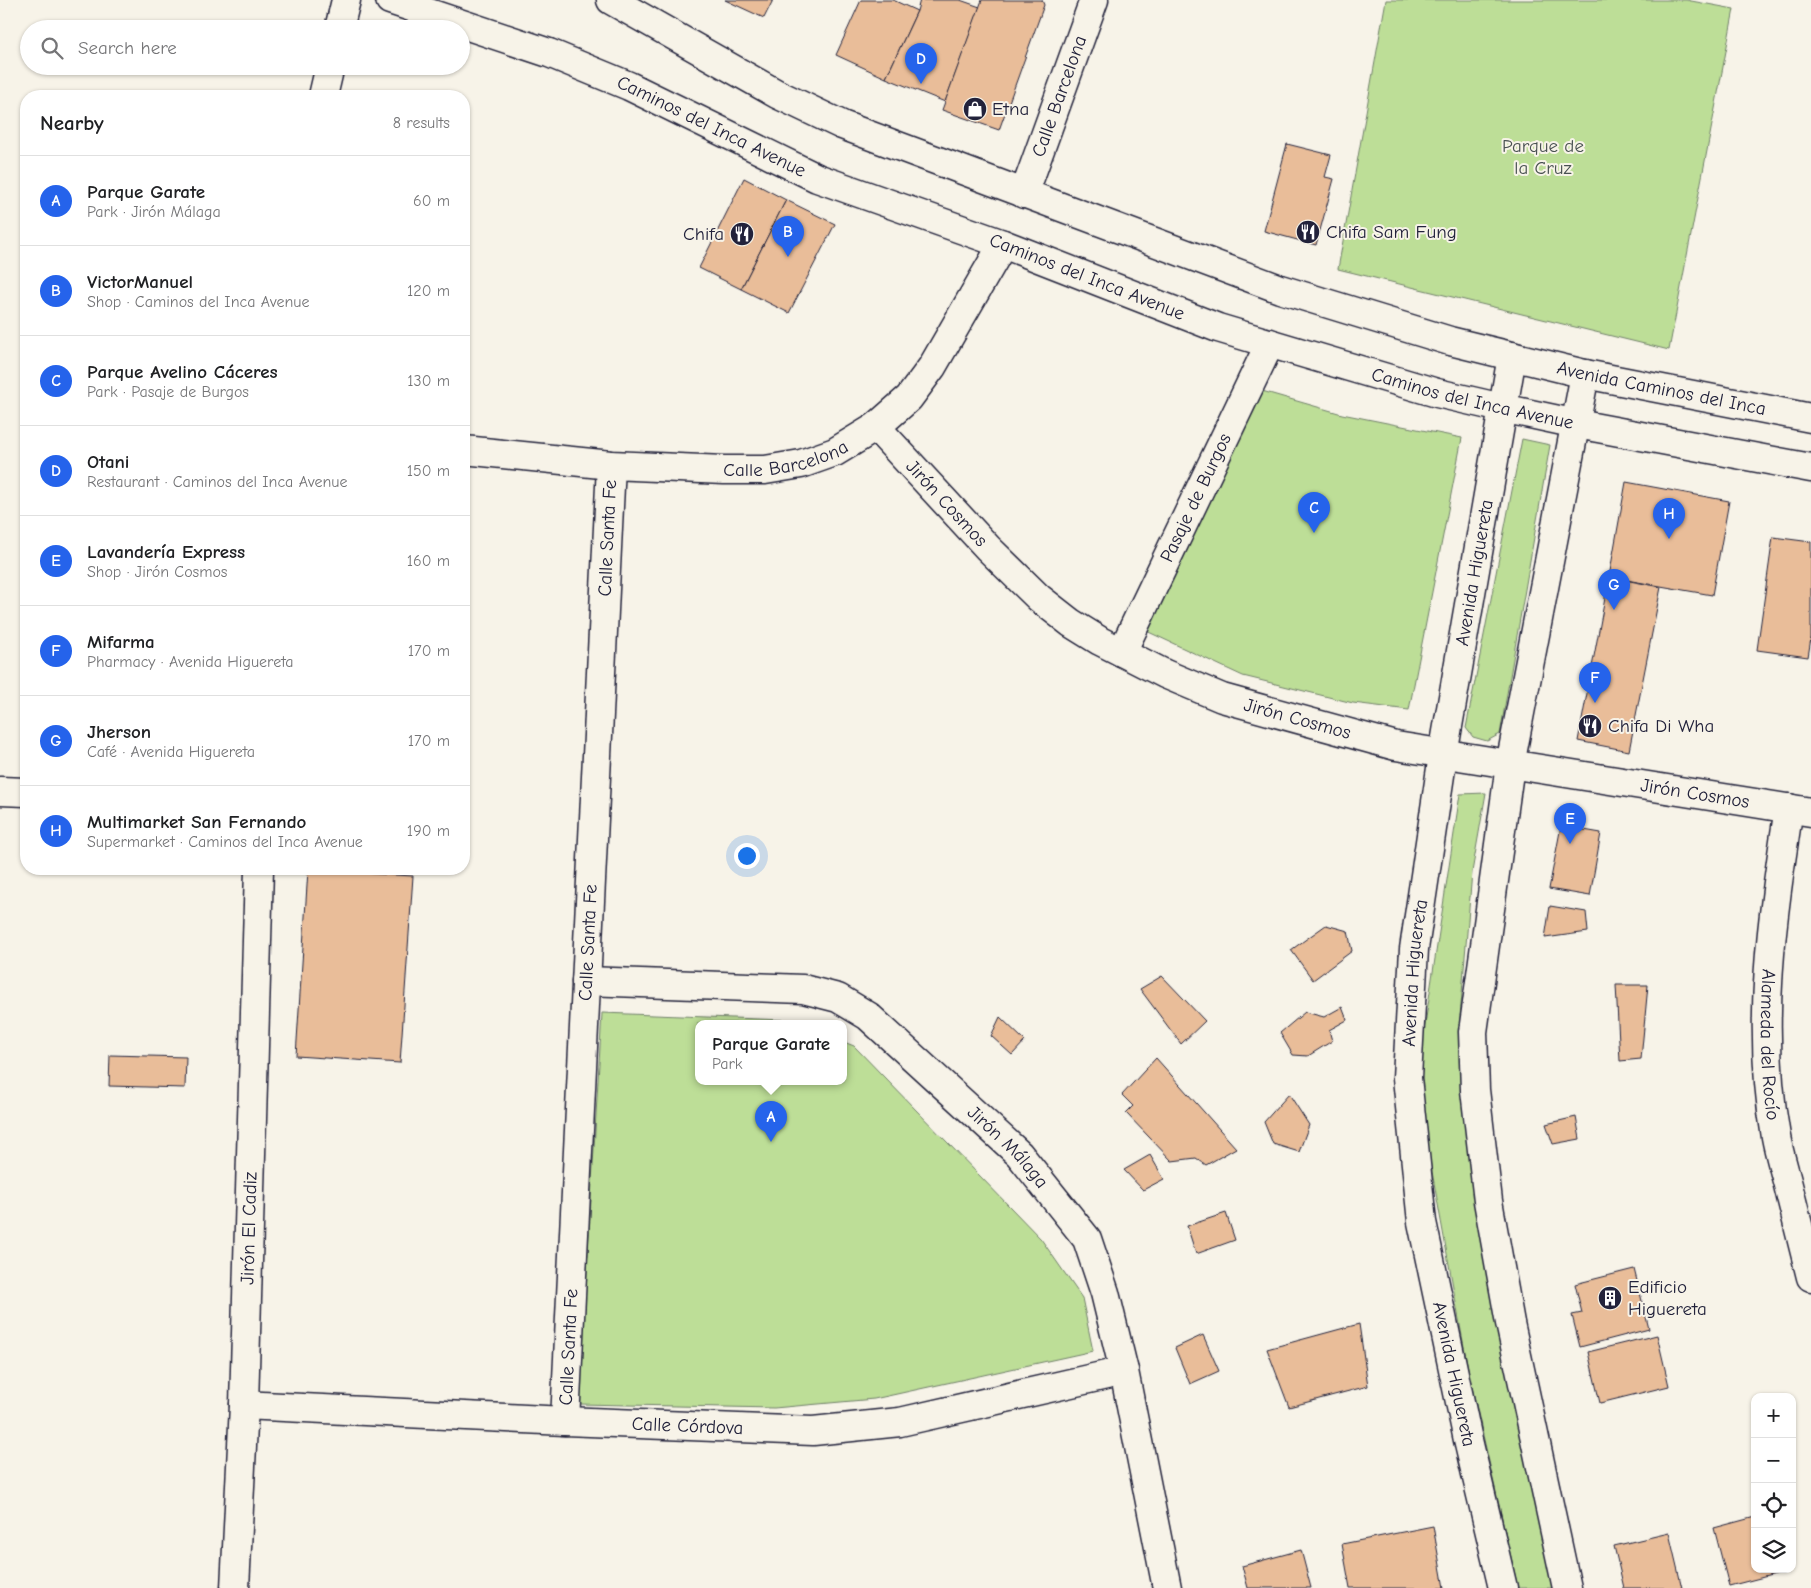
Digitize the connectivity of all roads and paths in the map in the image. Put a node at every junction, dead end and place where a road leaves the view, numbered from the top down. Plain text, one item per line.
1 (346, 0) edge
2 (390, 0) edge
3 (611, 0) edge
4 (1094, 0) edge
5 (341, 20) edge
6 (450, 20) edge
7 (470, 27) edge
8 (328, 75) edge
9 (324, 90) edge
10 (1024, 194) junction
11 (1003, 244) junction
12 (1270, 343) junction
13 (1512, 356) junction
14 (1586, 374) junction
15 (1502, 408) junction
16 (1811, 418) edge
17 (1577, 424) junction
18 (876, 427) junction
19 (470, 451) edge
20 (611, 465) junction
21 (1811, 468) edge
22 (1122, 652) junction
23 (1443, 755) junction
24 (1510, 765) junction
25 (0, 791) edge
26 (20, 792) edge
27 (1800, 810) edge
28 (259, 875) edge
29 (586, 981) junction
30 (1811, 1277) edge
31 (1124, 1372) junction
32 (244, 1406) junction
33 (565, 1421) junction
34 (235, 1588) edge
35 (1167, 1588) edge
36 (1503, 1588) edge
37 (1567, 1588) edge

1 - 5 street
2 - 6 street, Caminos del Inca Avenue
3 - 10 street
4 - 10 street, Calle Barcelona
7 - 11 street, Caminos del Inca Avenue
8 - 9 street
10 - 13 street
11 - 12 street, Caminos del Inca Avenue
11 - 18 street, Calle Barcelona
12 - 15 street, Caminos del Inca Avenue
12 - 22 street, Pasaje de Burgos
13 - 14 street, Avenida Caminos del Inca
13 - 15 street, Avenida Higuereta
14 - 16 street, Avenida Caminos del Inca
14 - 17 street
15 - 17 street, Caminos del Inca Avenue
15 - 23 street, Avenida Higuereta
17 - 21 street, Caminos del Inca Avenue
17 - 24 street
18 - 20 street, Calle Barcelona
18 - 22 street, Jirón Cosmos
19 - 20 street, Calle Barcelona
20 - 29 street, Calle Santa Fe
22 - 23 street, Jirón Cosmos
23 - 24 street, Jirón Cosmos
23 - 36 street, Avenida Higuereta
24 - 27 street, Jirón Cosmos
24 - 37 street
25 - 26 street
27 - 30 street, Alameda del Rocío
28 - 32 street, Jirón El Cadiz
29 - 31 street, Jirón Málaga
29 - 33 street, Calle Santa Fe
31 - 33 street, Calle Córdova
31 - 35 street, Jirón Málaga
32 - 33 street, Calle Córdova
32 - 34 street, Jirón El Cadiz

